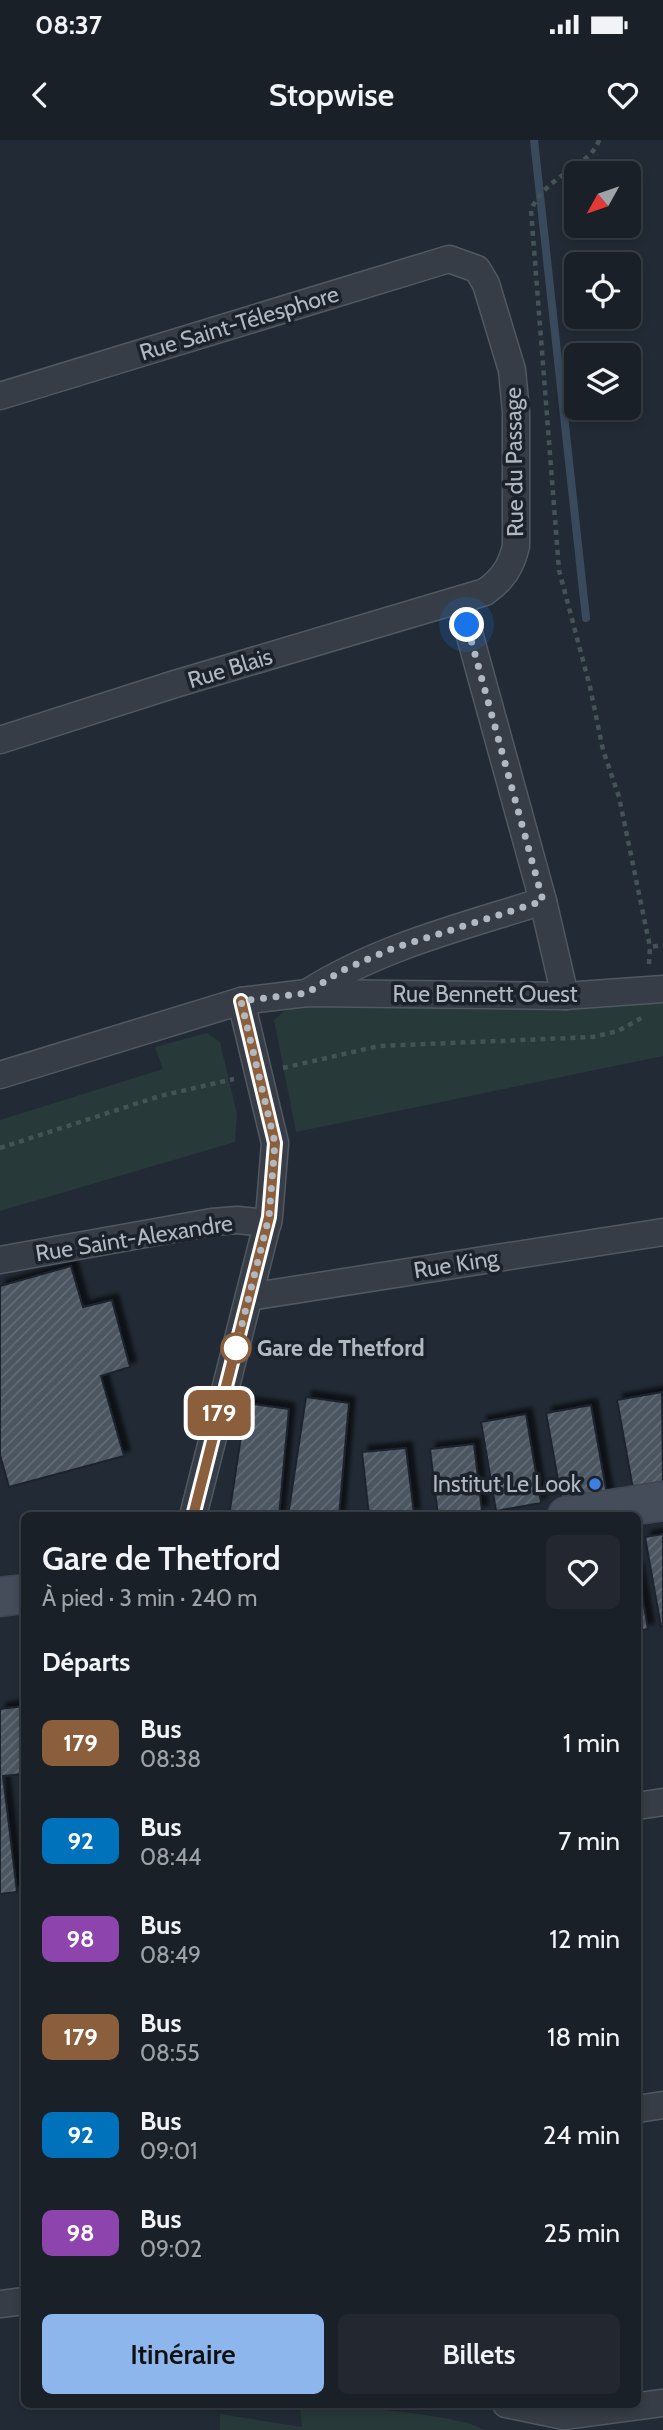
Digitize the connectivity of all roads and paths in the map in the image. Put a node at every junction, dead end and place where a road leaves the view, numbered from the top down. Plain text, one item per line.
1 (599, 140) edge
2 (477, 268) joint
3 (0, 396) edge
4 (460, 600) junction
5 (0, 740) edge
6 (543, 901) junction
7 (663, 945) edge
8 (650, 947) junction
9 (656, 990) edge
10 (307, 993) junction
11 (565, 996) junction
12 (241, 1001) junction
13 (0, 1075) edge
14 (259, 1075) junction
15 (0, 1148) edge
16 (268, 1223) junction
17 (663, 1232) edge
18 (0, 1260) edge
19 (249, 1297) junction
20 (663, 1501) edge
21 (194, 1512) edge
22 (593, 1512) edge
23 (21, 1594) edge
24 (0, 1598) edge
25 (663, 1802) edge
26 (641, 1805) edge
27 (663, 2105) edge
28 (641, 2108) edge
29 (21, 2301) edge
30 (0, 2304) edge
31 (663, 2403) edge
32 (641, 2406) edge
33 (625, 2408) edge
34 (524, 2415) edge

1 - 8 path
2 - 3 street, Rue Saint-Télesphore
2 - 4 street, Rue du Passage
4 - 5 street, Rue Blais
4 - 6 street
6 - 10 street, Rue Bennett Ouest
6 - 11 street
7 - 8 path
8 - 9 path
9 - 11 street, Rue Bennett Ouest
9 - 14 path
10 - 11 street, Rue Bennett Ouest
10 - 12 street, Rue Bennett Ouest
12 - 13 street, Rue Bennett Ouest
12 - 14 street
14 - 15 path
14 - 16 street
16 - 18 street, Rue Saint-Alexandre
16 - 19 street
17 - 19 street, Rue King
19 - 21 street
20 - 22 street
23 - 24 street
25 - 26 street
27 - 28 street
29 - 30 street
31 - 32 street
33 - 34 street

